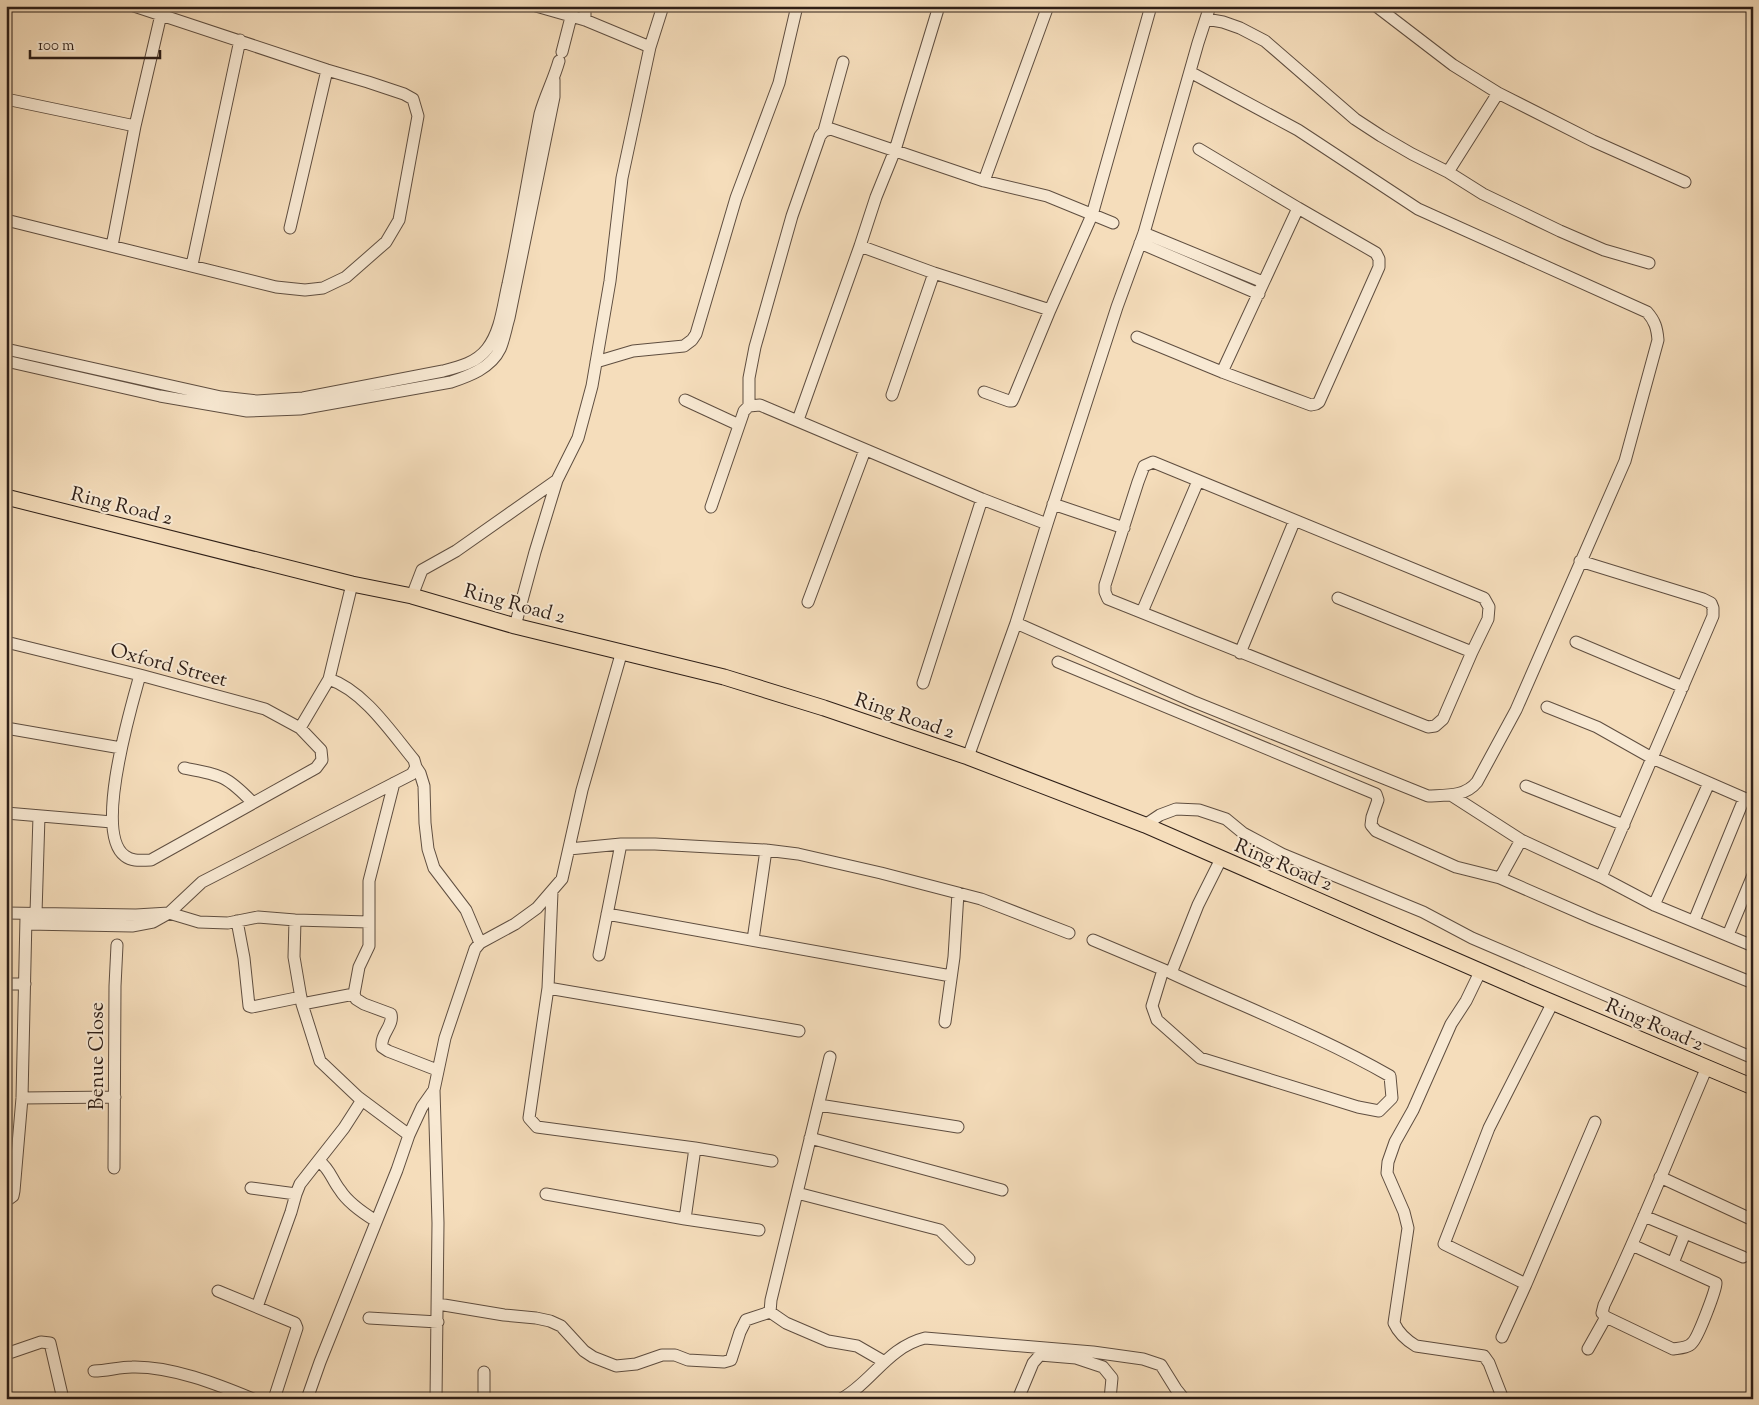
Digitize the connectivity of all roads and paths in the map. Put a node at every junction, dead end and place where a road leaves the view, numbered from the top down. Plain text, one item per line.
1 (134, 6) edge
2 (536, 6) edge
3 (586, 6) edge
4 (664, 6) edge
5 (796, 6) edge
6 (939, 6) edge
7 (1048, 6) edge
8 (1150, 6) edge
9 (1210, 6) edge
10 (1376, 6) edge
11 (162, 11) edge
12 (571, 17) junction
13 (1206, 19) junction
14 (585, 20) junction
15 (240, 40) junction
16 (650, 47) junction
17 (842, 62) dead end
18 (327, 70) junction
19 (1190, 72) junction
20 (1498, 93) junction
21 (6, 99) edge
22 (135, 126) junction
23 (824, 131) junction
24 (1199, 148) dead end
25 (895, 150) junction
26 (1448, 172) junction
27 (984, 181) junction
28 (1685, 182) dead end
29 (1298, 208) junction
30 (1092, 215) junction
31 (6, 220) edge
32 (1113, 223) dead end
33 (290, 228) dead end
34 (1142, 238) junction
35 (112, 246) junction
36 (860, 246) junction
37 (1649, 263) dead end
38 (192, 265) junction
39 (934, 274) junction
40 (1263, 282) junction
41 (1259, 294) junction
42 (1050, 310) junction
43 (1137, 337) dead end
44 (6, 349) edge
45 (6, 361) edge
46 (596, 362) junction
47 (1222, 372) junction
48 (161, 390) junction
49 (984, 392) dead end
50 (892, 395) dead end
51 (685, 400) dead end
52 (749, 406) junction
53 (798, 420) junction
54 (739, 425) junction
55 (866, 450) junction
56 (557, 480) junction
57 (1198, 481) junction
58 (6, 497) edge
59 (982, 499) junction
60 (1053, 504) junction
61 (711, 507) dead end
62 (1294, 522) junction
63 (1047, 524) junction
64 (1124, 528) junction
65 (1580, 561) junction
66 (352, 584) junction
67 (412, 596) junction
68 (1338, 598) dead end
69 (808, 602) dead end
70 (1142, 612) junction
71 (1016, 623) junction
72 (515, 626) junction
73 (6, 642) edge
74 (1576, 642) dead end
75 (622, 651) junction
76 (1472, 652) junction
77 (1240, 653) junction
78 (1058, 662) dead end
79 (140, 675) junction
80 (330, 679) junction
81 (923, 683) dead end
82 (1683, 687) junction
83 (1547, 706) dead end
84 (6, 728) edge
85 (300, 728) junction
86 (121, 748) junction
87 (968, 757) junction
88 (1652, 758) junction
89 (184, 768) dead end
90 (416, 768) junction
91 (394, 783) junction
92 (1709, 783) junction
93 (1526, 786) dead end
94 (1451, 795) junction
95 (1749, 800) edge
96 (254, 803) junction
97 (6, 813) edge
98 (39, 816) junction
99 (112, 822) junction
100 (1145, 825) junction
101 (1624, 825) junction
102 (1521, 840) junction
103 (621, 844) junction
104 (569, 849) junction
105 (766, 850) junction
106 (1222, 859) junction
107 (1753, 875) edge
108 (1602, 877) junction
109 (1500, 878) junction
110 (552, 892) junction
111 (958, 893) junction
112 (1654, 904) junction
113 (6, 913) edge
114 (168, 913) junction
115 (607, 914) junction
116 (29, 920) junction
117 (295, 920) junction
118 (238, 921) junction
119 (1694, 921) junction
120 (369, 922) junction
121 (1068, 933) dead end
122 (1728, 935) junction
123 (753, 940) junction
124 (1093, 940) dead end
125 (480, 943) junction
126 (117, 945) dead end
127 (1753, 946) edge
128 (599, 955) dead end
129 (1481, 970) junction
130 (1167, 972) junction
131 (951, 976) junction
132 (1753, 983) edge
133 (6, 984) edge
134 (25, 984) junction
135 (548, 988) junction
136 (354, 994) junction
137 (301, 1001) junction
138 (1553, 1002) junction
139 (945, 1022) dead end
140 (799, 1031) dead end
141 (830, 1057) dead end
142 (1753, 1058) edge
143 (1707, 1068) junction
144 (437, 1070) junction
145 (1753, 1087) edge
146 (434, 1090) junction
147 (115, 1097) junction
148 (22, 1098) junction
149 (362, 1100) junction
150 (819, 1105) junction
151 (1595, 1122) dead end
152 (958, 1127) dead end
153 (409, 1135) junction
154 (810, 1138) junction
155 (695, 1148) junction
156 (6, 1159) edge
157 (320, 1161) junction
158 (772, 1162) dead end
159 (114, 1168) dead end
160 (17, 1169) junction
161 (1660, 1177) junction
162 (251, 1188) dead end
163 (1002, 1190) dead end
164 (797, 1193) junction
165 (296, 1194) junction
166 (546, 1194) dead end
167 (6, 1201) edge
168 (1644, 1216) junction
169 (685, 1219) junction
170 (1753, 1220) edge
171 (376, 1221) junction
172 (760, 1230) dead end
173 (1685, 1233) junction
174 (1632, 1245) junction
175 (1743, 1257) dead end
176 (969, 1259) dead end
177 (1673, 1263) junction
178 (1526, 1284) junction
179 (218, 1291) dead end
180 (438, 1304) junction
181 (256, 1307) junction
182 (770, 1312) junction
183 (1606, 1317) junction
184 (369, 1318) dead end
185 (438, 1322) junction
186 (1502, 1337) dead end
187 (1588, 1349) dead end
188 (6, 1354) edge
189 (884, 1361) junction
190 (94, 1371) dead end
191 (484, 1372) dead end
192 (1021, 1398) edge
193 (63, 1399) edge
194 (253, 1399) edge
195 (274, 1399) edge
196 (308, 1399) edge
197 (436, 1399) edge
198 (484, 1399) edge
199 (841, 1399) edge
200 (1110, 1399) edge
201 (1184, 1399) edge
202 (1503, 1399) edge

1 - 11 street
2 - 12 street
3 - 14 street
4 - 16 street
5 - 46 street
6 - 25 street
7 - 27 street
8 - 30 street
9 - 13 street
10 - 20 street
11 - 15 street
11 - 22 street
12 - 14 street
12 - 48 street
13 - 19 street
13 - 26 street
14 - 16 street
15 - 18 street
15 - 38 street
16 - 46 street
17 - 23 street
18 - 33 street
18 - 38 street
19 - 34 street
19 - 65 street
20 - 26 street
20 - 28 street
21 - 22 street
22 - 35 street
23 - 25 street
23 - 52 street
24 - 29 street
25 - 27 street
25 - 36 street
26 - 37 street
27 - 30 street
29 - 40 street
29 - 47 street
30 - 32 street
30 - 42 street
31 - 35 street
34 - 40 street
34 - 41 street
34 - 60 street
35 - 38 street
36 - 39 street
36 - 53 street
39 - 42 street
39 - 50 street
40 - 41 street
41 - 47 street
42 - 49 street
43 - 47 street
44 - 48 street
45 - 48 street
46 - 56 street
51 - 54 street
52 - 53 street
52 - 54 street
53 - 55 street
54 - 61 street
55 - 59 street
55 - 69 street
56 - 67 street
56 - 72 street
57 - 62 street
57 - 64 street
57 - 70 street
58 - 66 main road, Ring Road 2
59 - 63 street
59 - 81 street
60 - 63 street
60 - 64 street
62 - 76 street
62 - 77 street
63 - 71 street
64 - 70 street
65 - 82 street
65 - 94 street
66 - 67 main road, Ring Road 2
66 - 80 street
67 - 72 main road, Ring Road 2
68 - 76 street
70 - 77 street
71 - 87 street
71 - 94 street
72 - 75 main road, Ring Road 2
73 - 79 street, Oxford Street
74 - 82 street
75 - 87 main road, Ring Road 2
75 - 104 street
76 - 77 street
78 - 109 street
79 - 85 street, Oxford Street
79 - 86 street
80 - 85 street
80 - 90 street
82 - 88 street
83 - 88 street
84 - 86 street
85 - 96 street, Oxford Street
86 - 99 street
87 - 100 main road, Ring Road 2
88 - 92 street
88 - 101 street
89 - 96 street
90 - 91 street
90 - 125 street
91 - 114 street
91 - 120 street
92 - 95 street
92 - 112 street
93 - 101 street
94 - 102 street
95 - 119 street
96 - 99 street
97 - 98 street
98 - 99 street
98 - 116 street
100 - 106 main road, Ring Road 2
100 - 142 street
101 - 108 street
102 - 108 street
102 - 109 street
103 - 104 street
103 - 105 street
103 - 115 street
104 - 110 street
105 - 111 street
105 - 123 street
106 - 129 main road, Ring Road 2
106 - 130 street
107 - 122 street
108 - 112 street
109 - 132 street
110 - 125 street
110 - 135 street
111 - 121 street
111 - 131 street
112 - 119 street
113 - 116 street
114 - 116 street
114 - 118 street
115 - 123 street
115 - 128 street
116 - 134 street
117 - 118 street
117 - 120 street
117 - 137 street
118 - 137 street
119 - 122 street
120 - 136 street
122 - 127 street
123 - 131 street
124 - 130 street
125 - 144 street
126 - 147 street, Benue Close
129 - 138 main road, Ring Road 2
129 - 202 street
130 - 130 street
131 - 139 street
133 - 134 street
134 - 148 street
135 - 140 street
135 - 155 street
136 - 137 street
136 - 144 street
137 - 149 street
138 - 143 main road, Ring Road 2
138 - 178 street
141 - 150 street
143 - 145 main road, Ring Road 2
143 - 161 street
144 - 146 street
146 - 153 street
146 - 180 street
147 - 148 street
147 - 159 street, Benue Close
148 - 160 street
149 - 153 street
149 - 157 street
150 - 152 street
150 - 154 street
151 - 178 street
153 - 171 street
154 - 163 street
154 - 164 street
155 - 158 street
155 - 169 street
156 - 160 street
157 - 165 street
157 - 171 street
160 - 167 street
161 - 168 street
161 - 170 street
162 - 165 street
164 - 176 street
164 - 182 street
165 - 181 street
166 - 169 street
168 - 173 street
168 - 174 street
169 - 172 street
171 - 196 street
173 - 175 street
173 - 177 street
174 - 177 street
174 - 183 street
177 - 183 street
178 - 186 street
179 - 181 street
180 - 182 street
180 - 185 street
181 - 195 street
182 - 189 street
183 - 187 street
184 - 185 street
185 - 197 street
188 - 193 street
189 - 199 street
189 - 201 street
190 - 194 street
191 - 198 street
192 - 200 street

